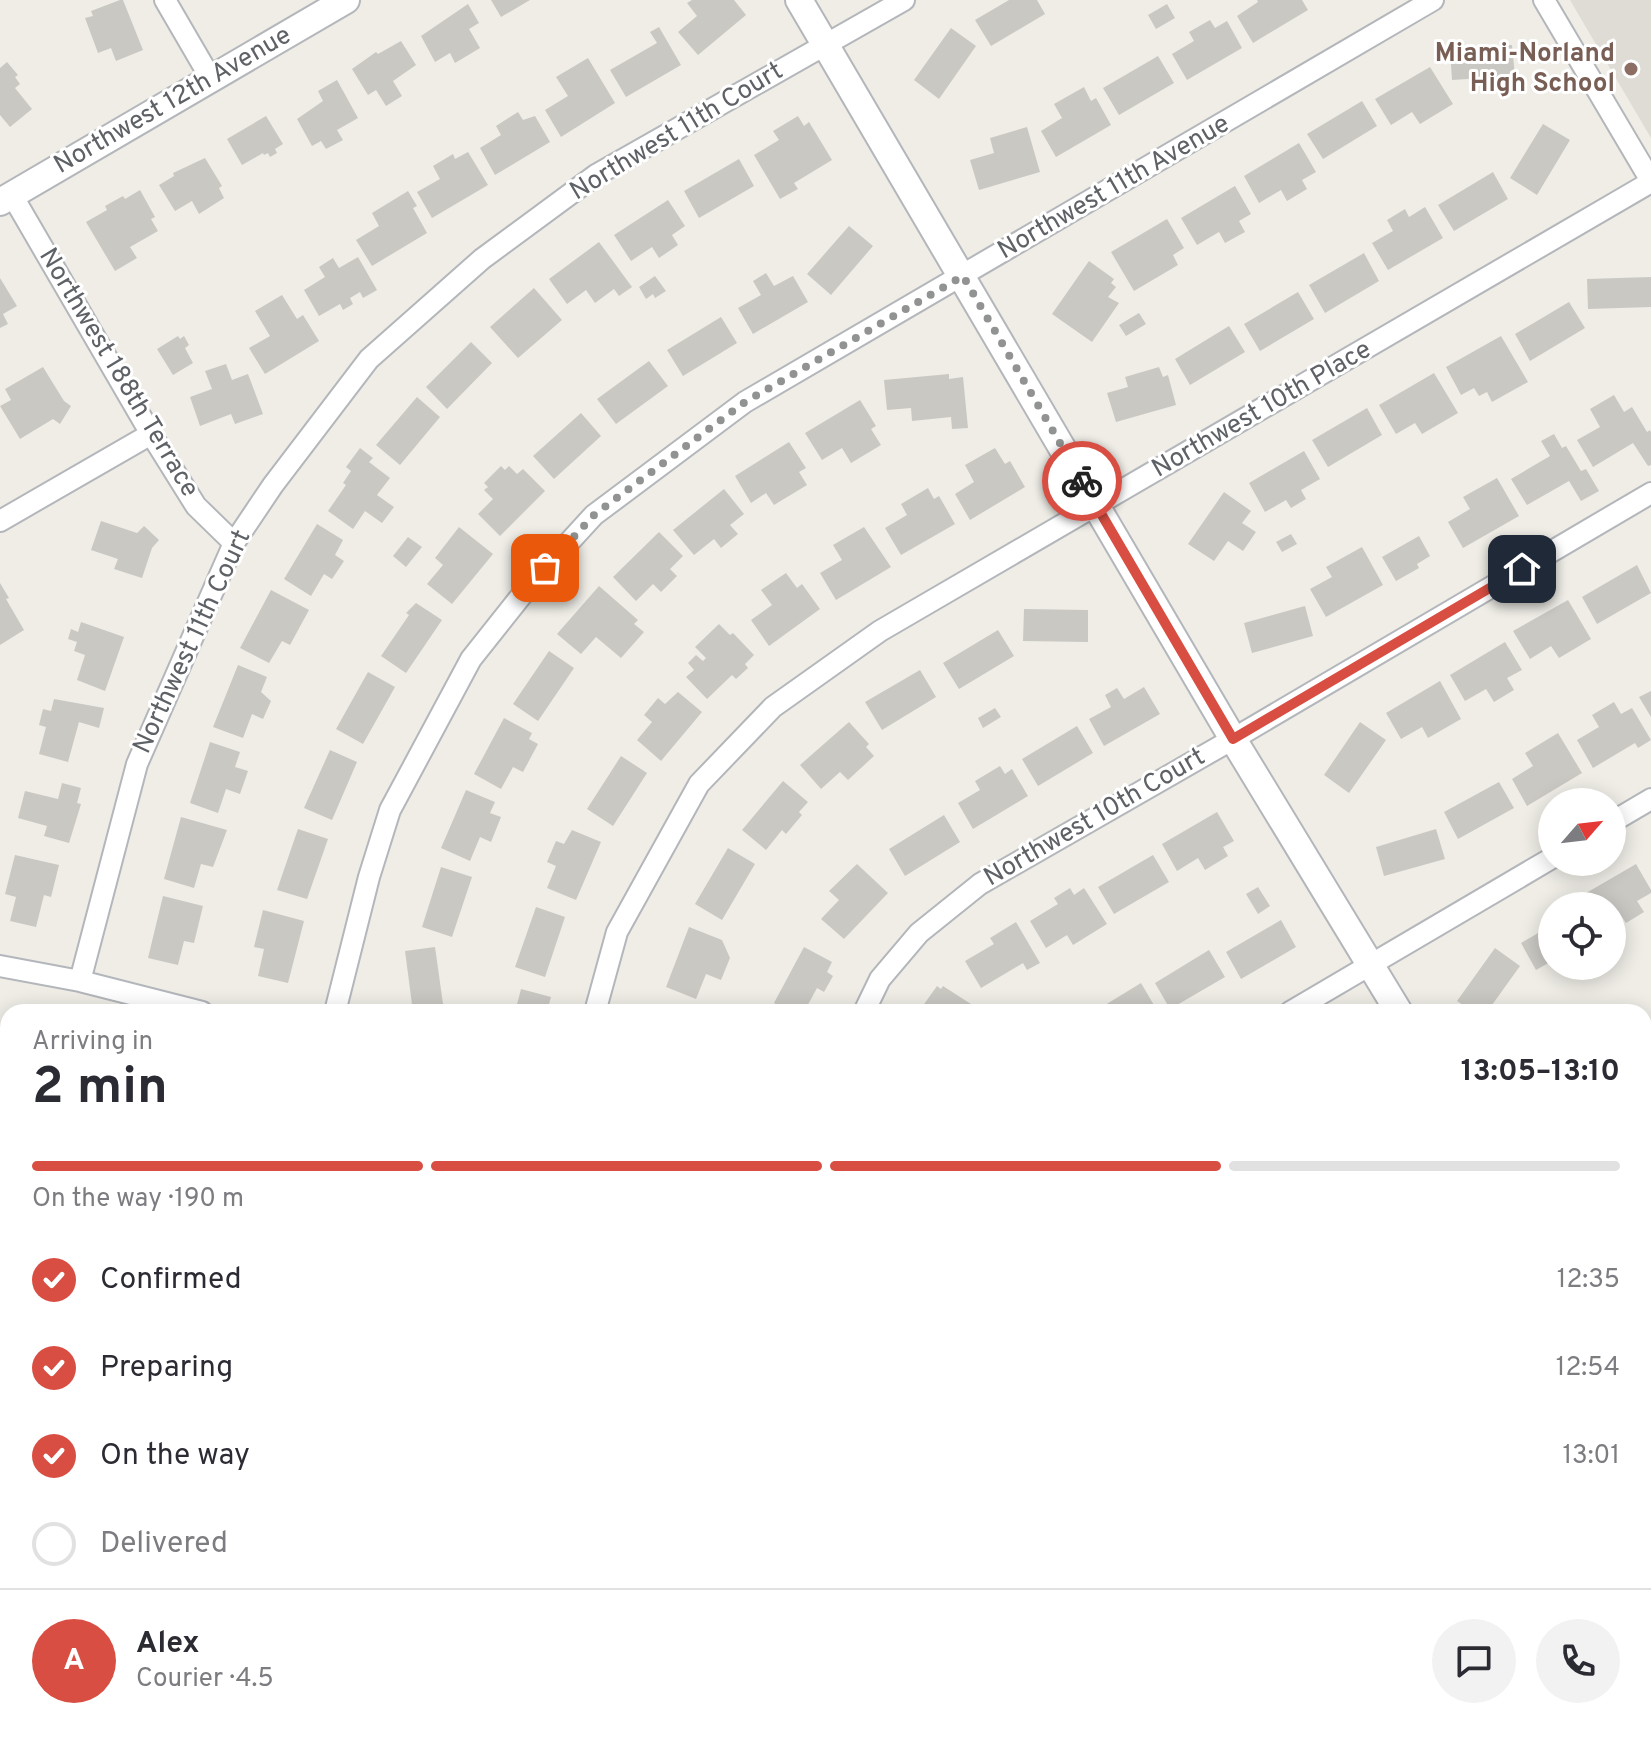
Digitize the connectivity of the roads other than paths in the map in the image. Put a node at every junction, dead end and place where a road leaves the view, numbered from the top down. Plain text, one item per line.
1 (165, 0) edge
2 (346, 0) edge
3 (799, 0) edge
4 (904, 0) edge
5 (1433, 0) edge
6 (1544, 0) edge
7 (826, 45) junction
8 (211, 79) junction
9 (1651, 181) edge
10 (6, 198) edge
11 (963, 276) junction
12 (151, 434) junction
13 (1651, 493) edge
14 (1097, 506) junction
15 (0, 521) edge
16 (234, 543) junction
17 (1233, 739) junction
18 (1651, 799) edge
19 (1626, 814) edge
20 (1538, 866) edge
21 (1371, 965) junction
22 (0, 966) edge
23 (80, 981) junction
24 (171, 1004) edge
25 (337, 1004) edge
26 (597, 1004) edge
27 (868, 1004) edge
28 (1304, 1004) edge
29 (1394, 1004) edge

1 - 8 street
2 - 8 street, Northwest 12th Avenue
3 - 7 street
4 - 7 street, Northwest 11th Court
5 - 11 street, Northwest 11th Avenue
6 - 9 street
7 - 11 street
7 - 16 street, Northwest 11th Court
8 - 10 street, Northwest 12th Avenue
9 - 14 street, Northwest 10th Place
10 - 12 street, Northwest 188th Terrace
11 - 14 street
11 - 25 street, Northwest 11th Avenue
12 - 15 street
12 - 16 street, Northwest 188th Terrace
13 - 17 street, Northwest 10th Court
14 - 17 street
14 - 26 street, Northwest 10th Place
16 - 23 street, Northwest 11th Court
17 - 21 street
17 - 27 street, Northwest 10th Court
18 - 19 street
20 - 21 street
21 - 28 street
21 - 29 street
22 - 23 street
23 - 24 street

